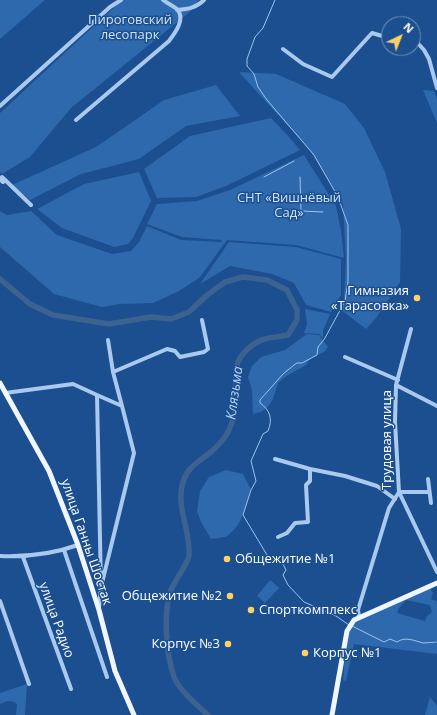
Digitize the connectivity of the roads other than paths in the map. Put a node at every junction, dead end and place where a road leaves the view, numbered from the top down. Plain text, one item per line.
1 (121, 0) edge
2 (163, 0) edge
3 (204, 0) edge
4 (177, 10) junction
5 (381, 36) edge
6 (421, 47) edge
7 (283, 49) dead end
8 (437, 88) edge
9 (0, 106) edge
10 (76, 120) dead end
11 (2, 179) edge
12 (31, 206) dead end
13 (202, 320) dead end
14 (411, 330) dead end
15 (108, 340) dead end
16 (345, 357) dead end
17 (113, 372) junction
18 (398, 380) junction
19 (0, 384) edge
20 (396, 386) junction
21 (5, 393) junction
22 (97, 395) junction
23 (122, 406) junction
24 (437, 406) edge
25 (275, 459) dead end
26 (310, 469) junction
27 (428, 479) dead end
28 (399, 492) junction
29 (429, 492) junction
30 (395, 499) junction
31 (431, 502) dead end
32 (278, 537) dead end
33 (78, 545) junction
34 (64, 550) junction
35 (0, 556) edge
36 (23, 557) junction
37 (437, 572) edge
38 (437, 583) edge
39 (101, 588) junction
40 (0, 601) edge
41 (99, 610) junction
42 (359, 617) junction
43 (107, 677) dead end
44 (29, 684) dead end
45 (71, 689) dead end
46 (134, 715) edge
47 (332, 715) edge

1 - 9 street
2 - 4 street
3 - 4 street
4 - 10 street
5 - 7 street
6 - 8 street
11 - 12 street
13 - 17 street
14 - 18 street, Трудовая улица
15 - 17 street
16 - 18 street
17 - 23 street
18 - 20 street, Трудовая улица
19 - 21 main road, улица Ганны Шостак
20 - 24 street
20 - 28 street, Трудовая улица
21 - 22 street
21 - 33 main road, улица Ганны Шостак
22 - 23 street
22 - 39 street
23 - 39 street
25 - 26 street
26 - 30 street
26 - 32 street
27 - 29 street
28 - 29 street
28 - 30 street, Трудовая улица
28 - 37 street
29 - 31 street
30 - 42 street, Трудовая улица
33 - 34 street
33 - 41 main road, улица Ганны Шостак
34 - 36 street
34 - 43 street
35 - 36 street
36 - 45 street, улица Радио
38 - 42 main road
39 - 41 street
40 - 44 street
41 - 46 main road, улица Ганны Шостак
42 - 47 main road

